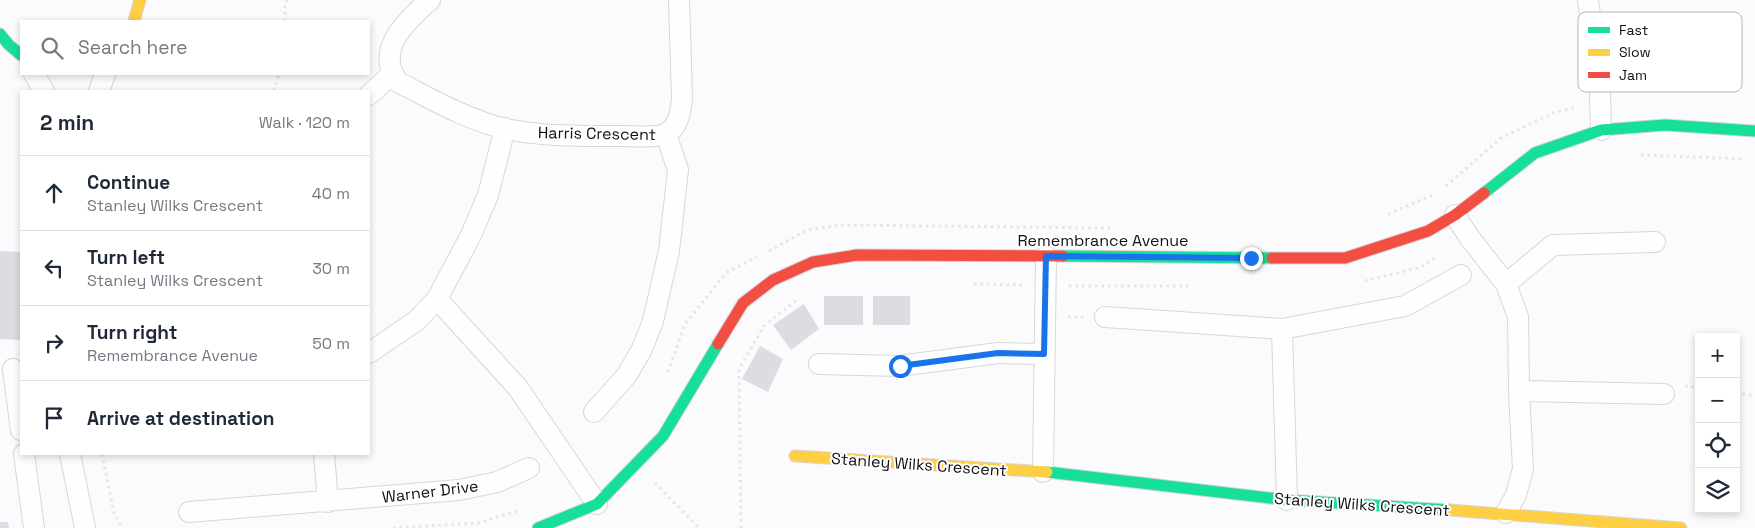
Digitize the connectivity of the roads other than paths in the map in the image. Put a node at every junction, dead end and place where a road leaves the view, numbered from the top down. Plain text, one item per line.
1 (151, 0) edge
2 (430, 0) edge
3 (679, 0) edge
4 (139, 5) edge
5 (134, 20) edge
6 (0, 34) edge
7 (20, 54) edge
8 (392, 74) junction
9 (35, 75) edge
10 (105, 75) edge
11 (43, 90) edge
12 (99, 90) edge
13 (1600, 92) edge
14 (370, 94) edge
15 (506, 128) junction
16 (1601, 130) junction
17 (1755, 131) edge
18 (666, 134) junction
19 (1455, 215) junction
20 (1655, 242) dead end
21 (1046, 256) junction
22 (1460, 274) dead end
23 (1506, 284) junction
24 (436, 300) junction
25 (1105, 316) road end
26 (1282, 329) junction
27 (370, 352) edge
28 (1044, 354) junction
29 (819, 364) dead end
30 (11, 368) edge
31 (1519, 391) junction
32 (1664, 394) dead end
33 (594, 412) dead end
34 (20, 424) edge
35 (24, 455) edge
36 (70, 455) edge
37 (324, 455) edge
38 (795, 456) dead end
39 (530, 468) dead end
40 (1043, 472) junction
41 (1286, 500) junction
42 (328, 502) junction
43 (597, 504) junction
44 (189, 512) dead end
45 (1506, 513) junction
46 (34, 528) edge
47 (85, 528) edge
48 (538, 528) edge
49 (1681, 528) edge

1 - 4 main road
2 - 8 street
3 - 18 street, Harris Crescent
4 - 5 main road
6 - 7 main road
8 - 14 street
8 - 15 street, Harris Crescent
9 - 11 street
10 - 12 street
13 - 16 street
15 - 18 street, Harris Crescent
15 - 24 street
16 - 17 main road, Remembrance Avenue
16 - 19 main road, Remembrance Avenue
18 - 33 street, Harris Crescent
19 - 21 main road, Remembrance Avenue
19 - 23 street
20 - 23 street
21 - 28 street
21 - 43 main road, Remembrance Avenue
22 - 26 street
23 - 31 street
24 - 27 street
24 - 43 street
25 - 26 street
26 - 41 street
28 - 29 street
28 - 40 street
30 - 34 street
31 - 32 street
31 - 45 street
35 - 46 street
36 - 47 street
37 - 42 street
38 - 40 main road, Stanley Wilks Crescent
39 - 42 street, Warner Drive
40 - 41 main road, Stanley Wilks Crescent
41 - 45 main road, Stanley Wilks Crescent
42 - 44 street, Warner Drive
43 - 48 main road, Remembrance Avenue
45 - 49 main road, Stanley Wilks Crescent

